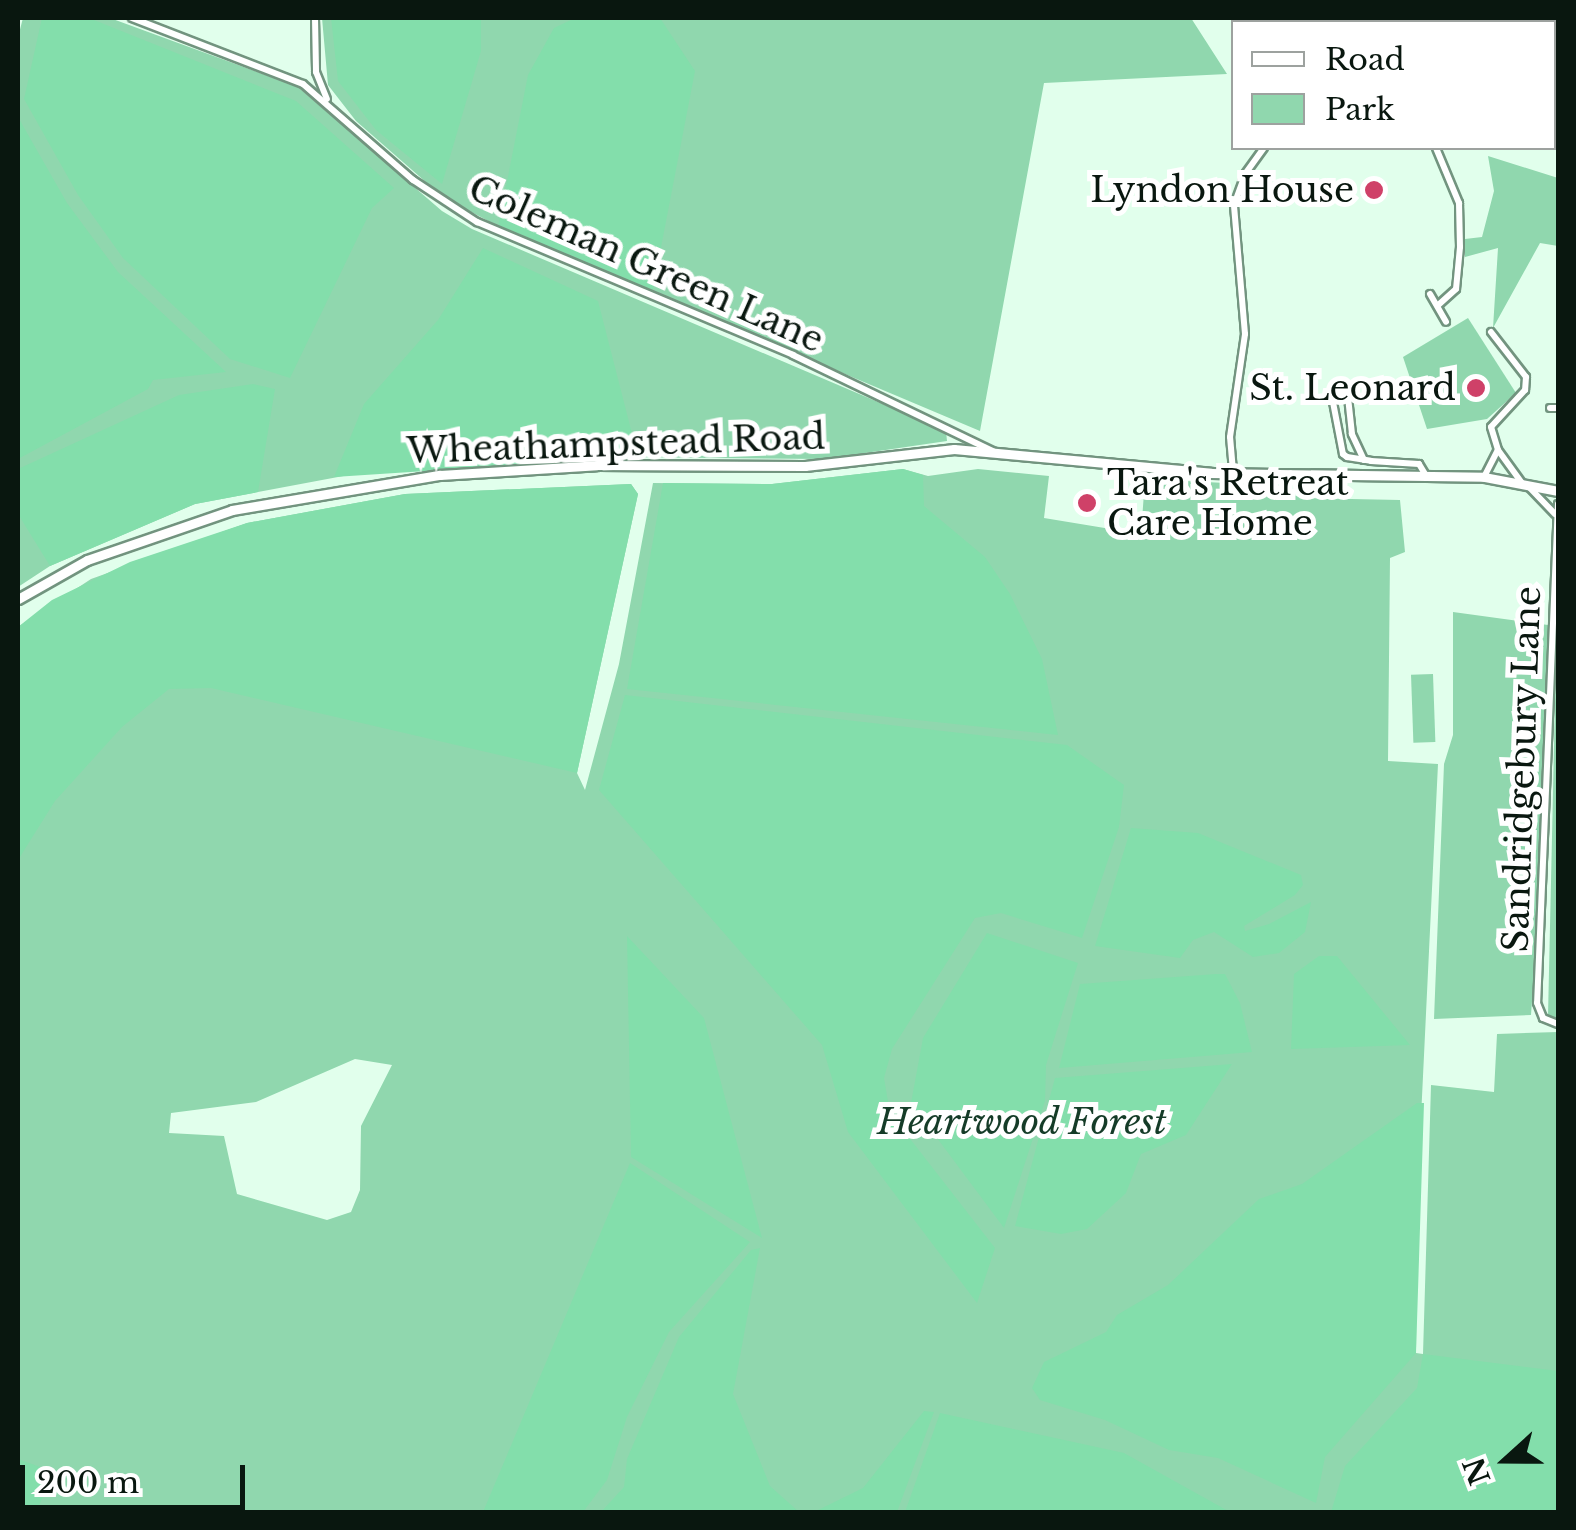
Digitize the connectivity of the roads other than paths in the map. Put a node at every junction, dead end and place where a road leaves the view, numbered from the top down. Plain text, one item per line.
1 (132, 18) edge
2 (315, 18) edge
3 (316, 72) junction
4 (303, 84) junction
5 (329, 104) junction
6 (1262, 150) edge
7 (1437, 150) edge
8 (1430, 294) dead end
9 (1437, 306) junction
10 (1446, 322) dead end
11 (1491, 332) dead end
12 (1498, 450) junction
13 (997, 453) junction
14 (1364, 460) junction
15 (1234, 471) junction
16 (1425, 474) junction
17 (1484, 477) junction
18 (1525, 484) junction
19 (1558, 491) edge
20 (1558, 504) edge
21 (1555, 514) junction
22 (18, 599) edge
23 (1558, 1024) edge

1 - 4 street, Coleman Green Lane
2 - 3 street
3 - 4 street
3 - 5 street
4 - 5 street, Coleman Green Lane
5 - 13 street, Coleman Green Lane
6 - 15 street
7 - 9 street
8 - 9 street
9 - 10 street
11 - 12 street
12 - 17 street
12 - 18 street
13 - 15 main road, Wheathampstead Road
13 - 22 main road, Wheathampstead Road
14 - 14 street
14 - 16 street
15 - 16 main road, Wheathampstead Road
16 - 17 main road, Wheathampstead Road
17 - 18 main road, Wheathampstead Road
18 - 19 main road, Wheathampstead Road
18 - 21 street
20 - 21 street, Sandridgebury Lane
21 - 23 street, Sandridgebury Lane

